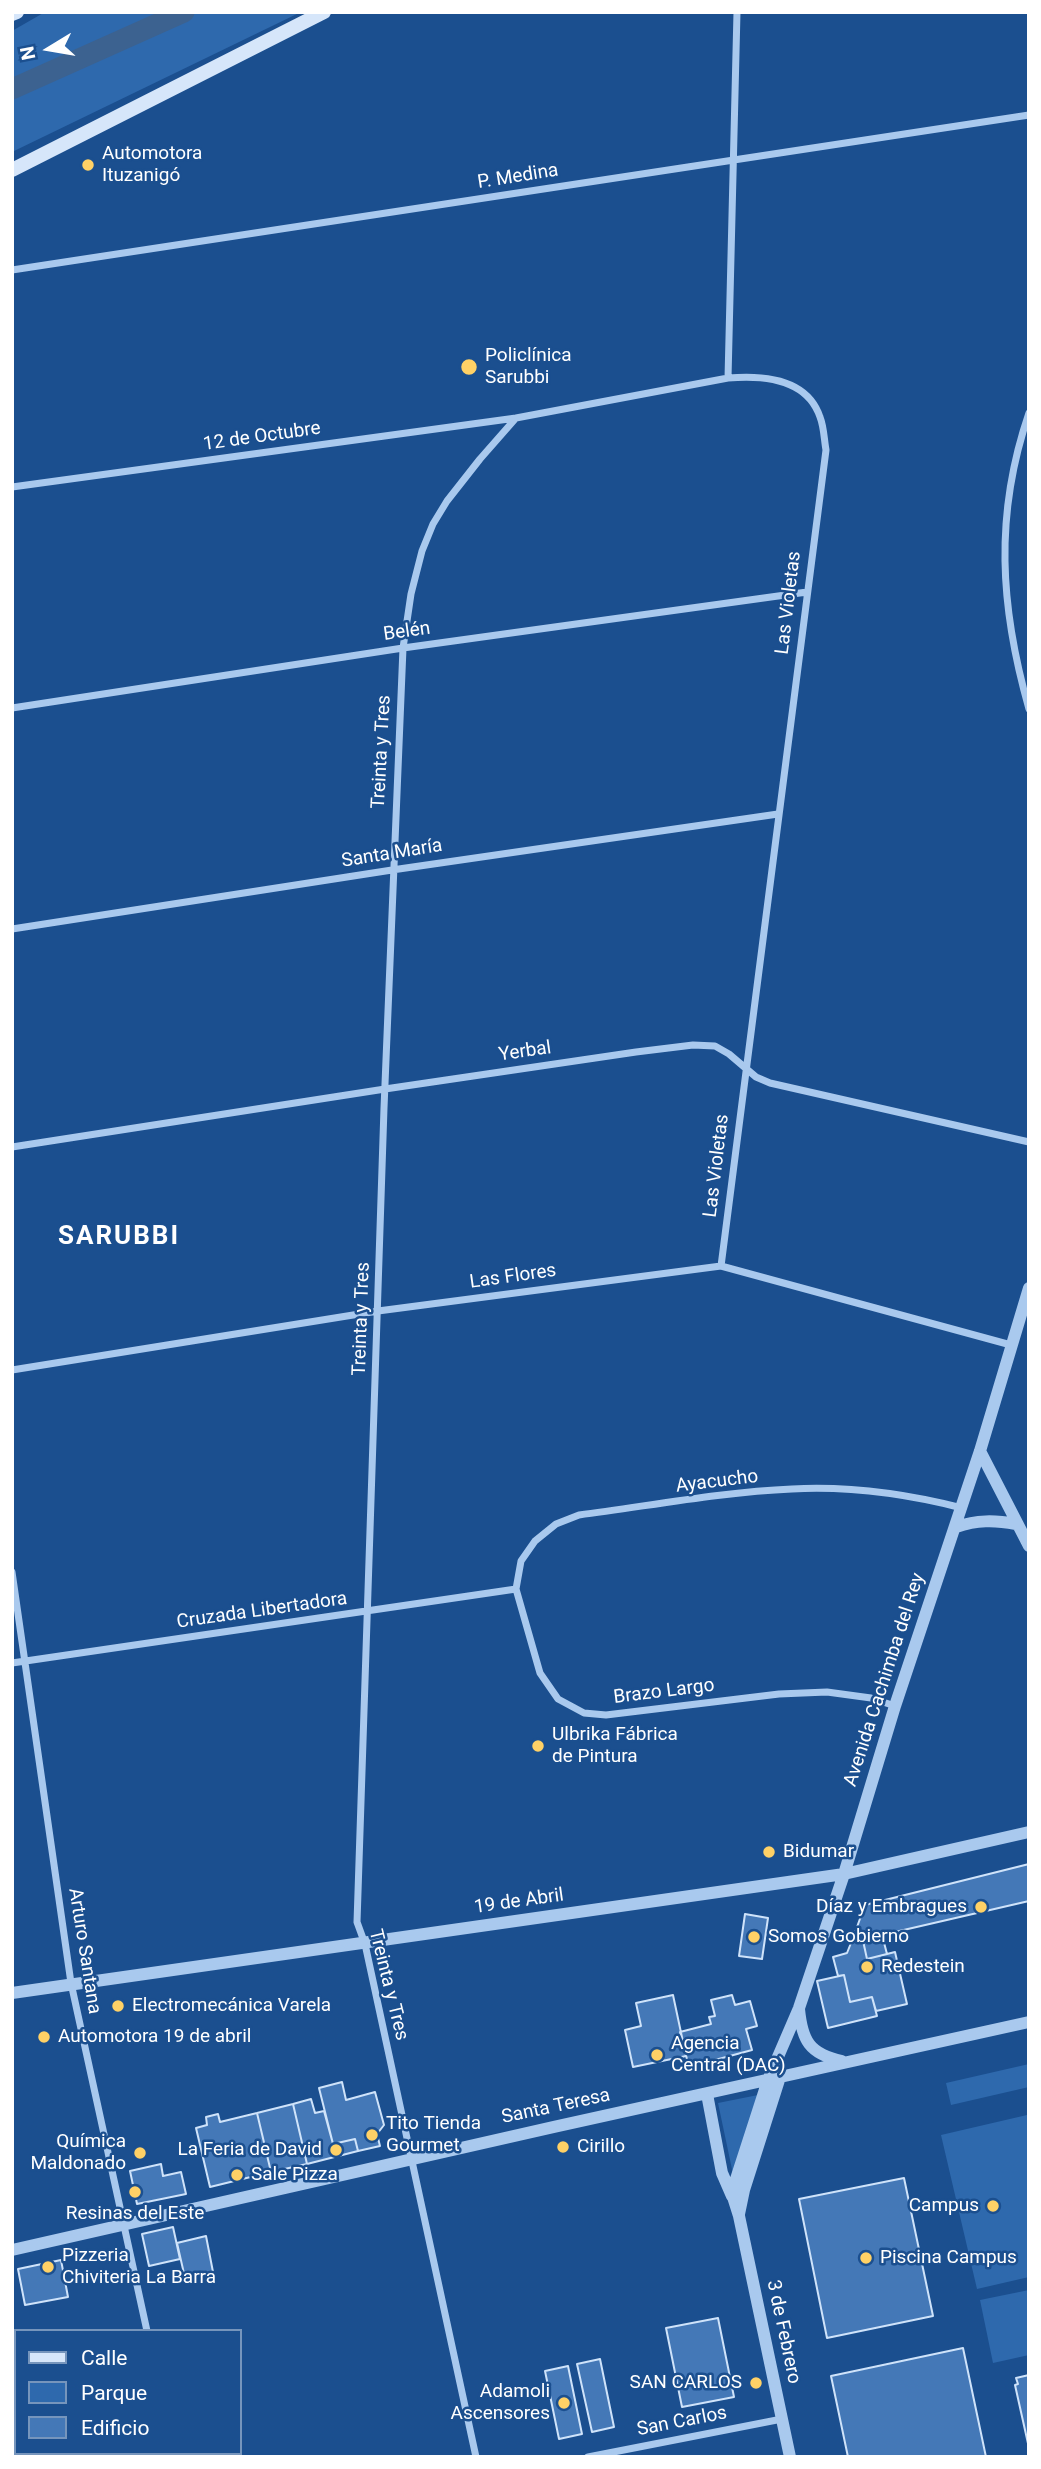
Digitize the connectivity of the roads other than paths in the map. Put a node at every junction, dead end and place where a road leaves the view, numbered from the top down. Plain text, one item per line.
1 (324, 12) edge
2 (737, 12) edge
3 (1029, 114) edge
4 (735, 160) junction
5 (12, 170) edge
6 (12, 270) edge
7 (728, 378) junction
8 (1029, 413) edge
9 (516, 418) junction
10 (12, 487) edge
11 (807, 592) junction
12 (403, 648) junction
13 (12, 708) edge
14 (1029, 709) edge
15 (778, 814) junction
16 (392, 870) junction
17 (12, 929) edge
18 (744, 1068) junction
19 (385, 1089) junction
20 (1029, 1142) edge
21 (12, 1147) edge
22 (721, 1266) junction
23 (1029, 1288) edge
24 (378, 1311) junction
25 (1012, 1345) junction
26 (12, 1370) edge
27 (980, 1451) junction
28 (962, 1508) junction
29 (1016, 1524) junction
30 (956, 1527) junction
31 (1029, 1546) edge
32 (12, 1572) edge
33 (516, 1589) junction
34 (368, 1611) junction
35 (25, 1661) junction
36 (12, 1663) edge
37 (895, 1706) junction
38 (1029, 1832) edge
39 (844, 1874) junction
40 (365, 1944) junction
41 (71, 1983) junction
42 (12, 1993) edge
43 (799, 2008) junction
44 (1029, 2022) edge
45 (848, 2062) junction
46 (774, 2078) junction
47 (708, 2094) junction
48 (411, 2157) junction
49 (733, 2197) junction
50 (739, 2216) junction
51 (124, 2224) junction
52 (12, 2250) edge
53 (147, 2329) edge
54 (782, 2419) junction
55 (476, 2457) edge
56 (588, 2457) edge
57 (790, 2457) edge

1 - 5 main road
2 - 4 street
3 - 4 street, P. Medina
4 - 6 street, P. Medina
4 - 7 street
7 - 9 street
7 - 11 street, Las Violetas
8 - 14 street
9 - 10 street, 12 de Octubre
9 - 12 street, Treinta y Tres
11 - 12 street, Belén
11 - 15 street, Las Violetas
12 - 13 street, Belén
12 - 16 street, Treinta y Tres
15 - 16 street, Santa María
15 - 18 street, Las Violetas
16 - 17 street, Santa María
16 - 19 street, Treinta y Tres
18 - 19 street, Yerbal
18 - 20 street, Yerbal
18 - 22 street, Las Violetas
19 - 21 street, Yerbal
19 - 24 street, Treinta y Tres
22 - 24 street, Las Flores
22 - 25 street, Las Flores
23 - 25 street, Avenida Cachimba del Rey
24 - 26 street, Las Flores
24 - 34 street, Treinta y Tres
25 - 27 street, Avenida Cachimba del Rey
27 - 28 street, Avenida Cachimba del Rey
27 - 29 street
28 - 30 street, Avenida Cachimba del Rey
28 - 33 street, Ayacucho
29 - 30 street
29 - 31 street
30 - 37 street, Avenida Cachimba del Rey
32 - 35 street, Arturo Santana
33 - 34 street, Cruzada Libertadora
33 - 37 street, Brazo Largo
34 - 35 street, Cruzada Libertadora
34 - 40 street, Treinta y Tres
35 - 36 street, Cruzada Libertadora
35 - 41 street, Arturo Santana
37 - 39 street, Avenida Cachimba del Rey
38 - 39 street, 19 de Abril
39 - 40 street, 19 de Abril
39 - 43 street, Avenida Cachimba del Rey
40 - 41 street, 19 de Abril
40 - 48 street, Treinta y Tres
41 - 42 street, 19 de Abril
41 - 51 street, Arturo Santana
43 - 45 street
43 - 46 street, Avenida Cachimba del Rey
44 - 45 street, Santa Teresa
45 - 46 street, Santa Teresa
46 - 47 street, Santa Teresa
46 - 49 street
46 - 50 street, 3 de Febrero
47 - 48 street, Santa Teresa
47 - 49 street, 3 de Febrero
48 - 51 street, Santa Teresa
48 - 55 street, Treinta y Tres
49 - 50 street, 3 de Febrero
50 - 54 street, 3 de Febrero
51 - 52 street, Santa Teresa
51 - 53 street, Arturo Santana
54 - 56 street, San Carlos
54 - 57 street, 3 de Febrero

